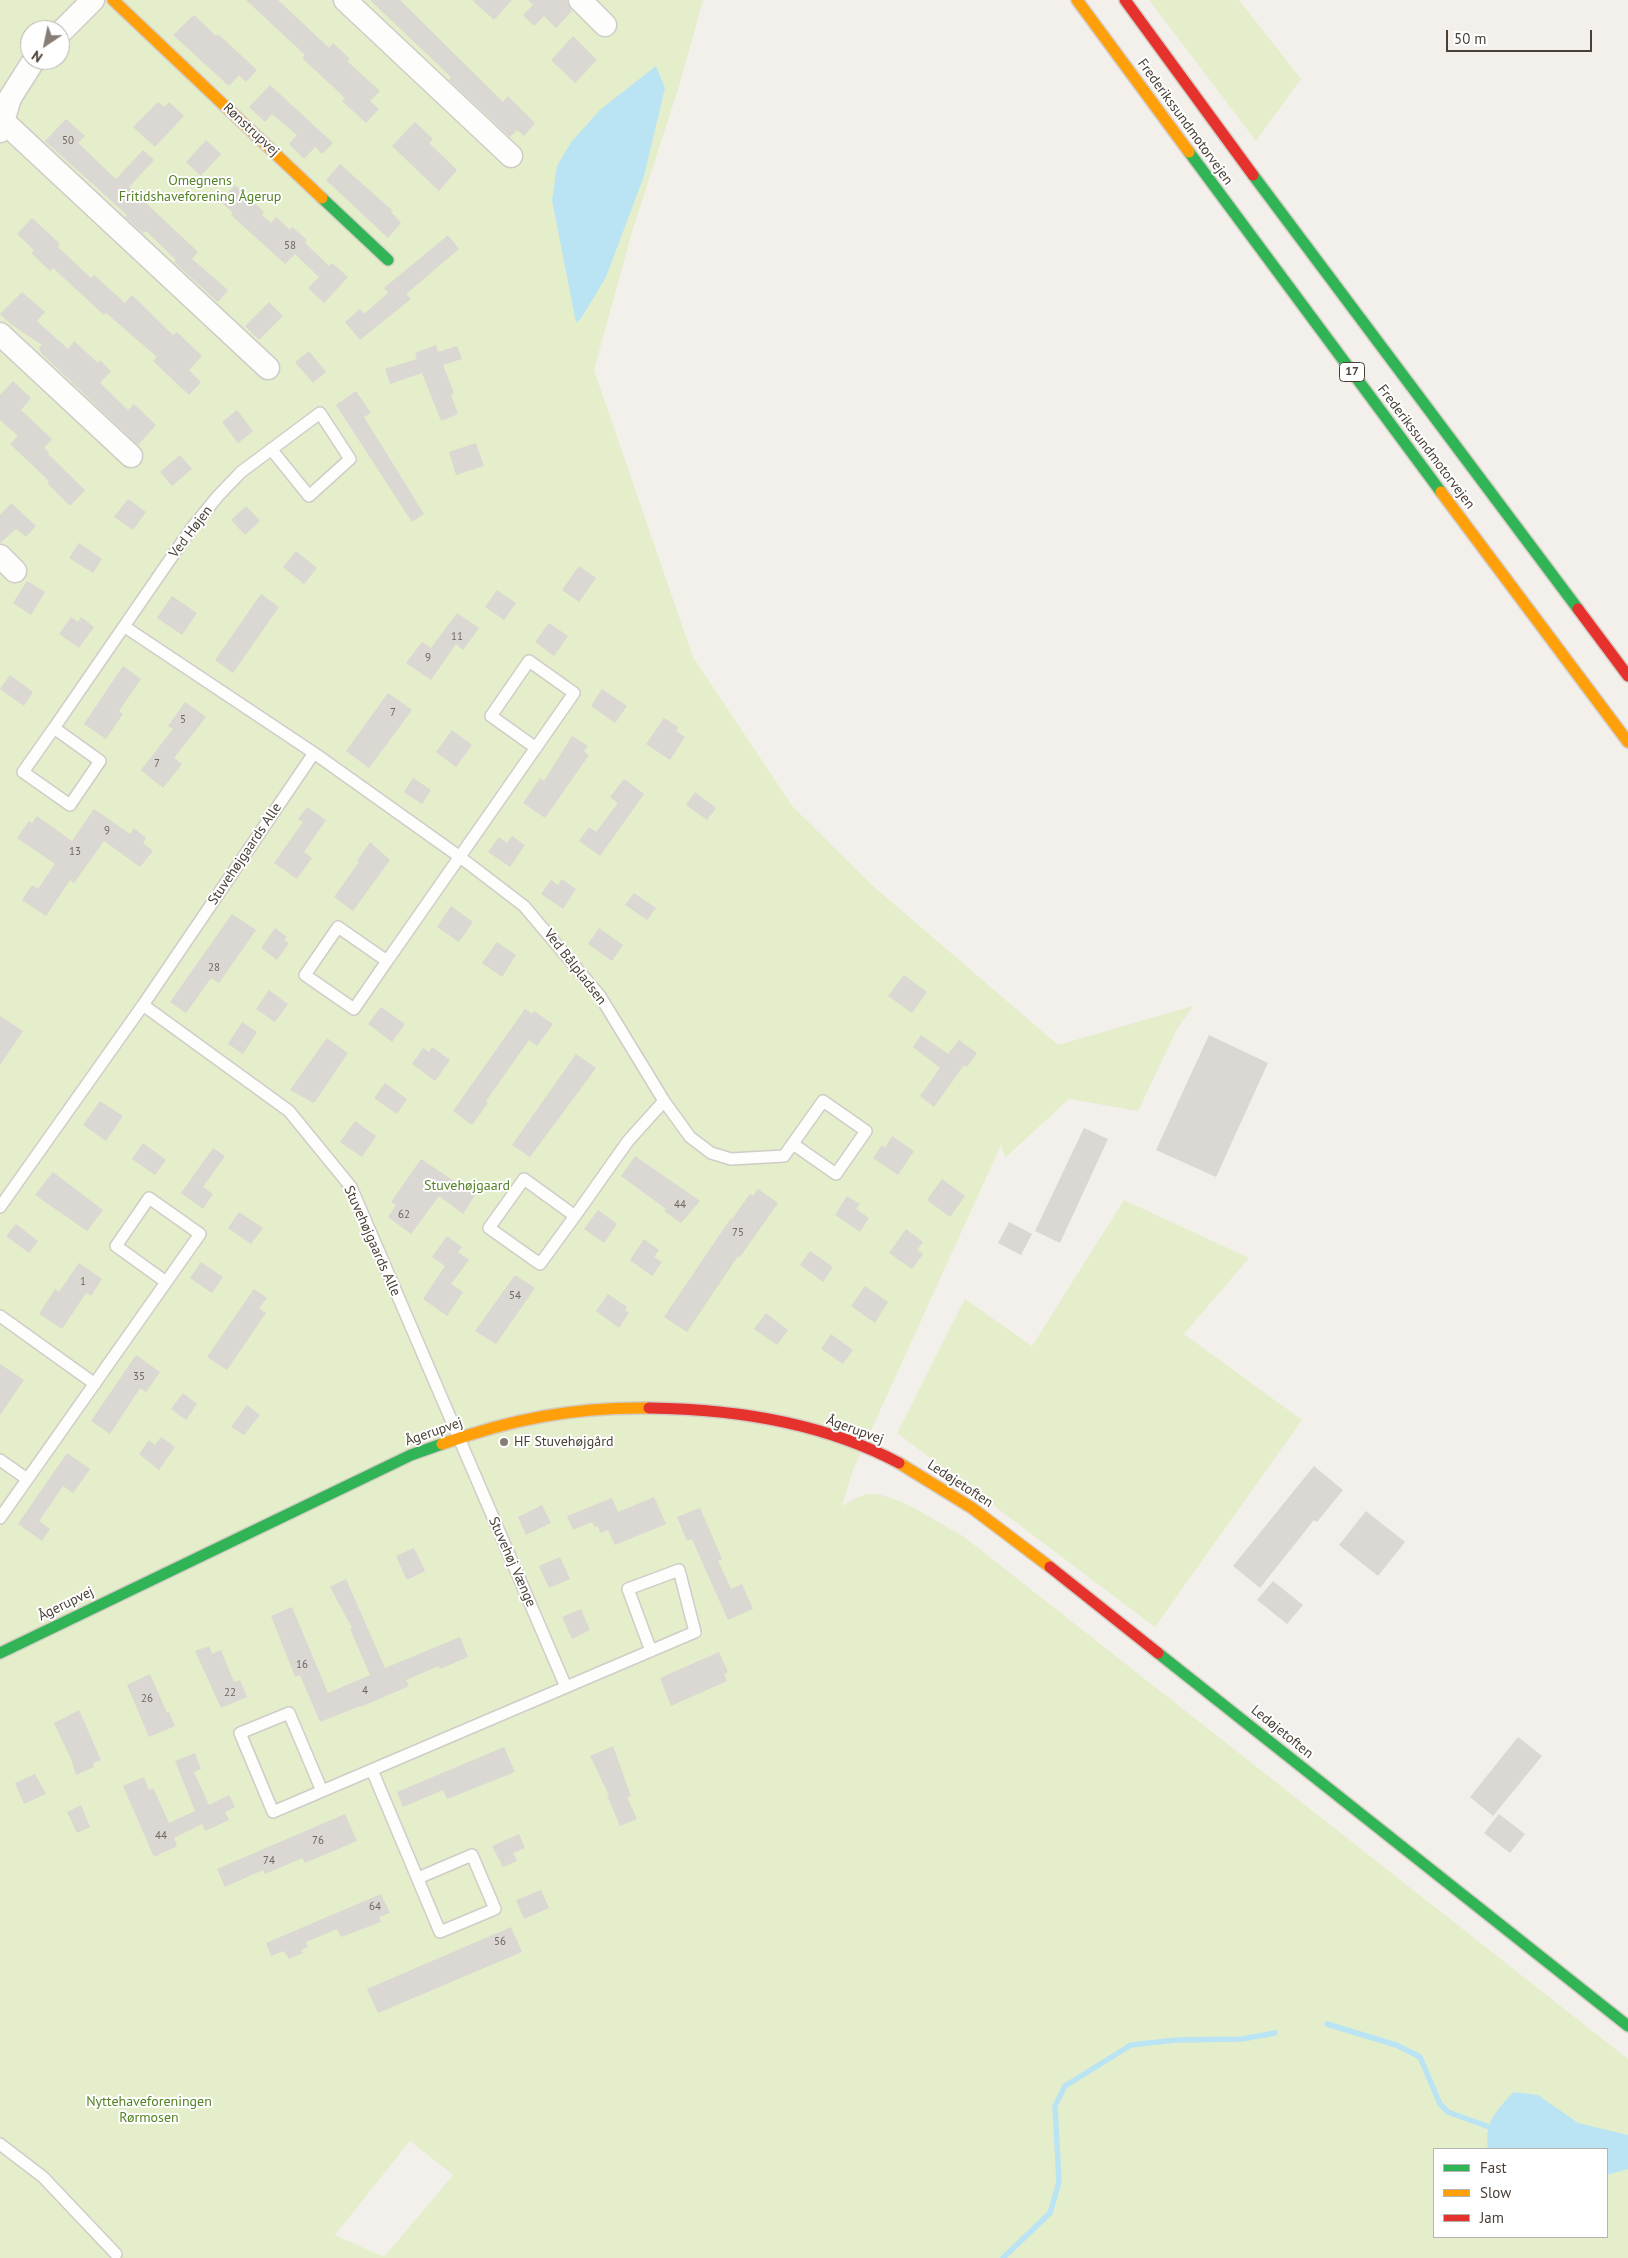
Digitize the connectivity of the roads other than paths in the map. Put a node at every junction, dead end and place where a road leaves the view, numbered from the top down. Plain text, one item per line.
1 (93, 0) edge
2 (113, 0) edge
3 (345, 0) edge
4 (580, 0) edge
5 (1077, 0) edge
6 (1125, 0) edge
7 (70, 23) edge
8 (605, 25) dead end
9 (26, 70) edge
10 (5, 96) edge
11 (2, 126) edge
12 (511, 156) dead end
13 (388, 260) dead end
14 (0, 334) edge
15 (268, 368) dead end
16 (271, 449) junction
17 (131, 456) dead end
18 (125, 627) junction
19 (1628, 676) edge
20 (54, 728) junction
21 (1628, 742) edge
22 (536, 748) junction
23 (314, 753) junction
24 (460, 857) junction
25 (387, 961) junction
26 (143, 1005) junction
27 (664, 1101) junction
28 (793, 1144) junction
29 (0, 1207) edge
30 (575, 1216) junction
31 (166, 1282) junction
32 (0, 1316) edge
33 (94, 1384) junction
34 (458, 1438) junction
35 (0, 1460) edge
36 (910, 1470) joint
37 (27, 1479) junction
38 (0, 1518) edge
39 (651, 1651) junction
40 (0, 1652) edge
41 (566, 1687) junction
42 (372, 1770) junction
43 (322, 1791) junction
44 (418, 1878) junction
45 (1628, 2026) edge
46 (0, 2144) edge
47 (116, 2254) dead end

1 - 7 street
2 - 13 main road, Rønstrupvej
3 - 12 street
4 - 8 street
5 - 21 main road, Frederikssundmotorvejen / 17
6 - 19 main road, Frederikssundmotorvejen
9 - 10 street
10 - 11 street
11 - 15 street
14 - 17 street
16 - 16 lane, Ved Højen
16 - 18 lane, Ved Højen
18 - 20 lane, Ved Højen
18 - 23 lane
20 - 20 lane, Ved Højen
22 - 22 lane
22 - 24 lane
23 - 24 lane, Ved Bålpladsen
23 - 26 lane, Stuvehøjgaards Alle
24 - 25 lane
24 - 27 lane, Ved Bålpladsen
25 - 25 lane
26 - 29 lane, Stuvehøjgaards Alle
26 - 34 lane, Stuvehøjgaards Alle
27 - 28 lane, Ved Bålpladsen
27 - 30 lane
28 - 28 lane, Ved Bålpladsen
30 - 30 lane
31 - 31 lane
31 - 33 lane
32 - 33 lane
33 - 37 lane
34 - 36 main road, Ågerupvej
34 - 40 main road, Ågerupvej
34 - 41 lane, Stuvehøj Vænge
35 - 37 lane
36 - 45 main road, Ledøjetoften
37 - 38 lane
39 - 39 lane
39 - 41 lane
41 - 42 lane
42 - 43 lane
42 - 44 lane
43 - 43 lane
44 - 44 lane
46 - 47 lane

